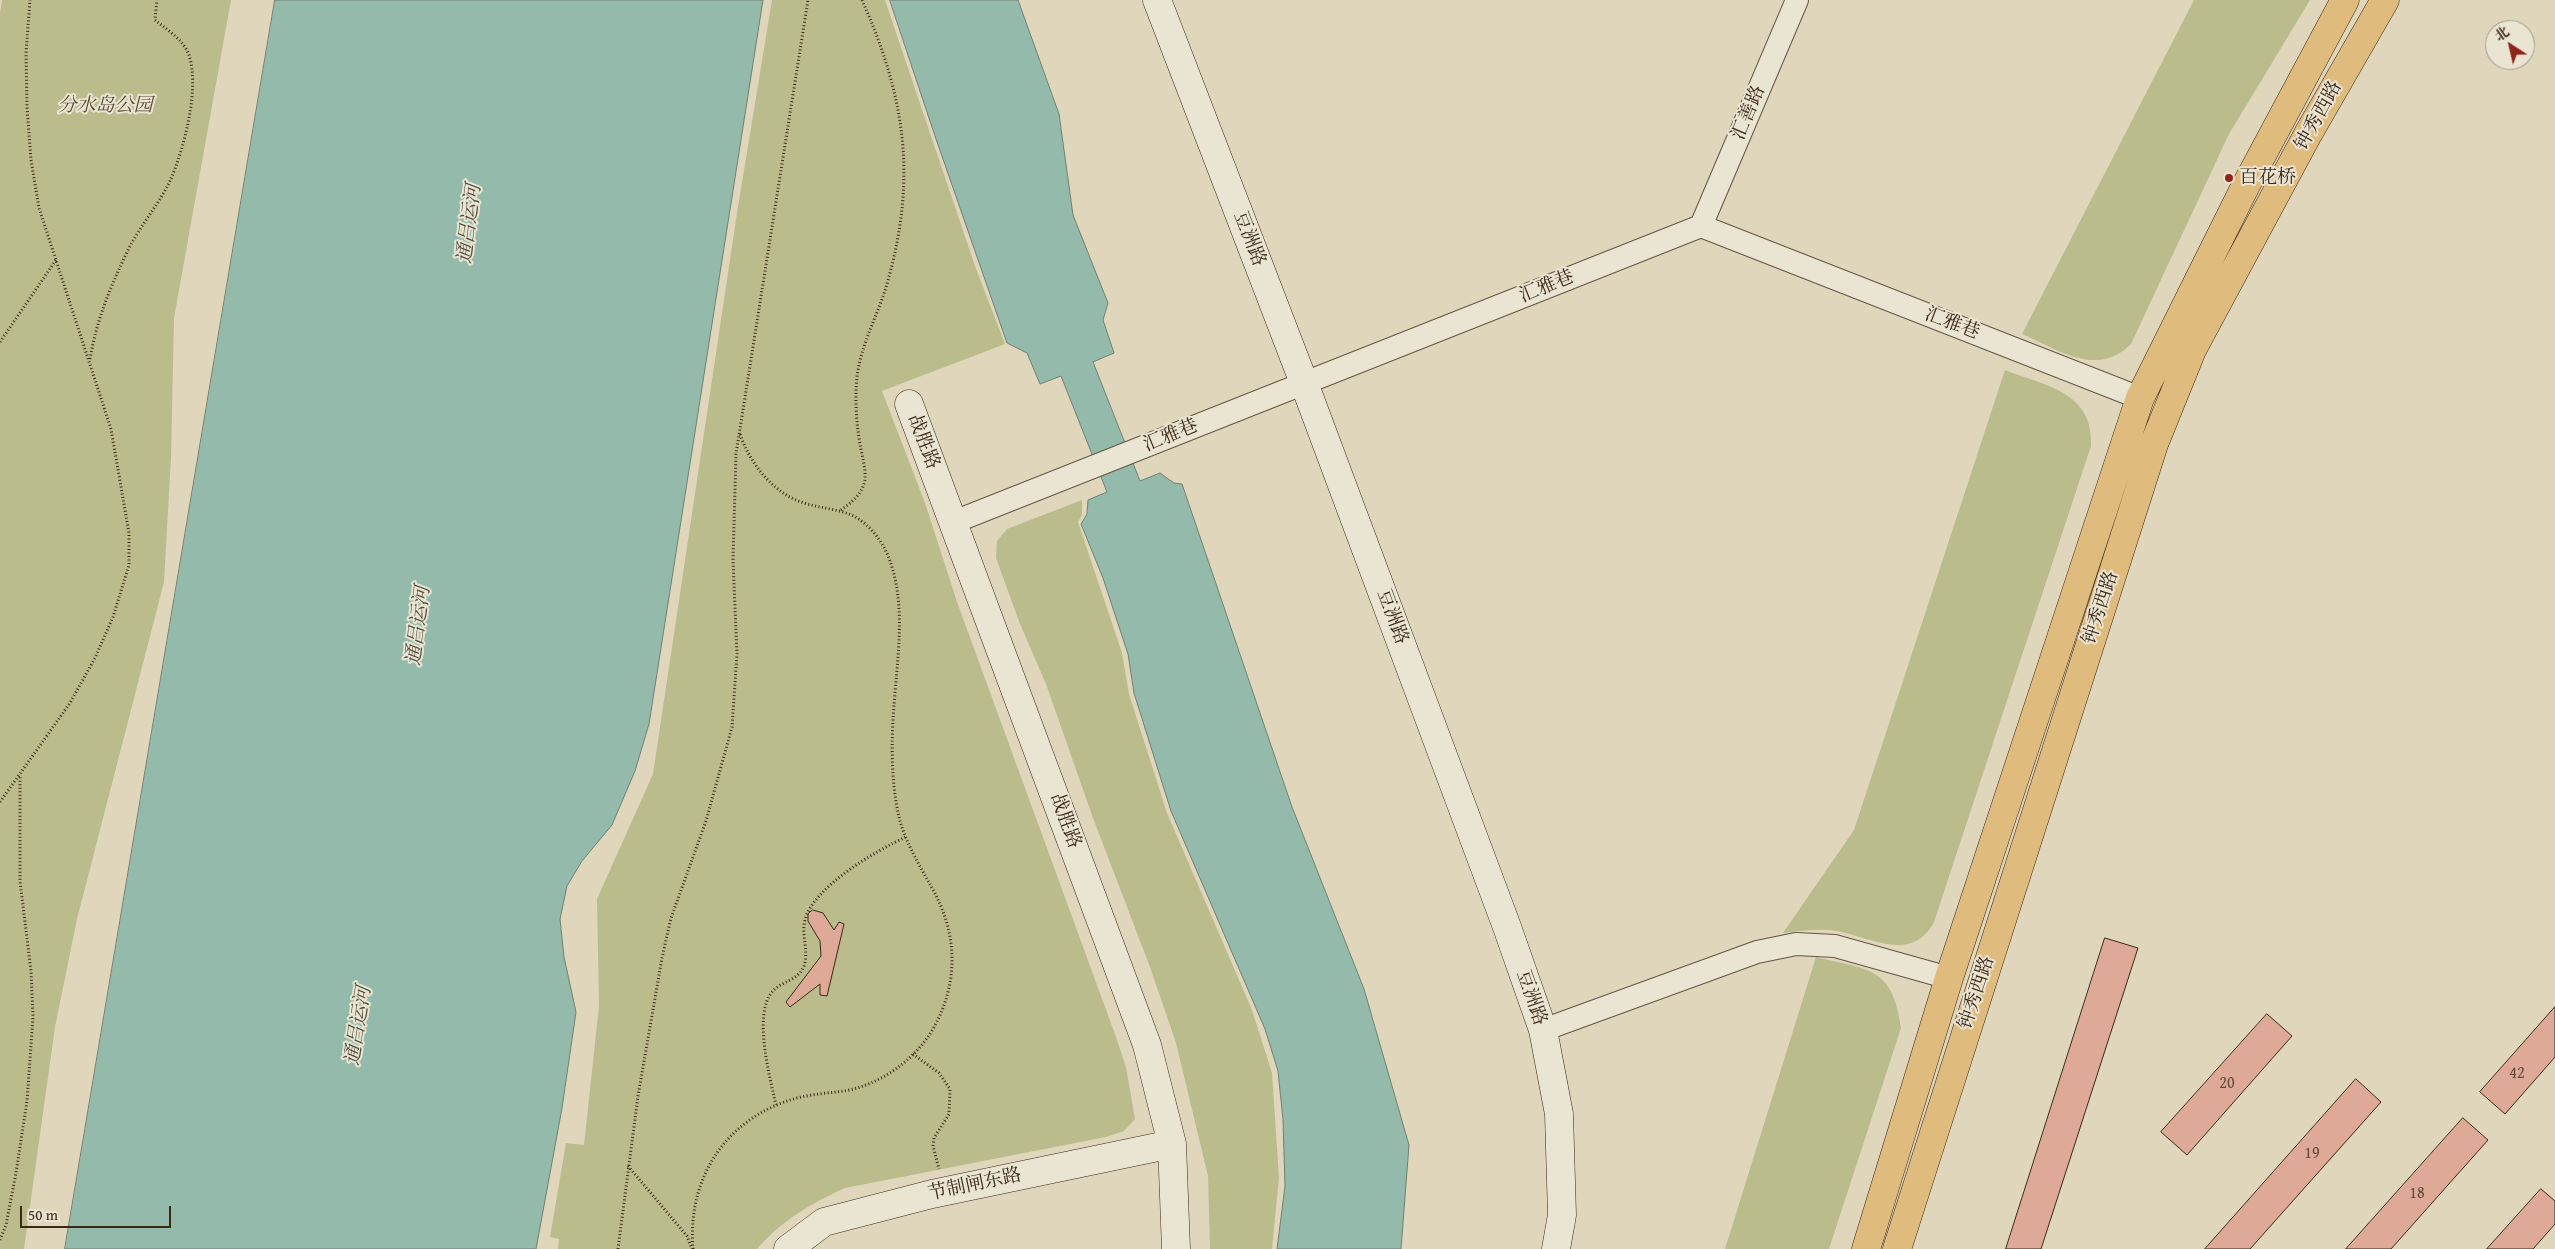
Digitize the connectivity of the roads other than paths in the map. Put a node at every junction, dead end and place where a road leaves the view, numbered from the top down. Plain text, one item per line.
1 (1157, 0) edge
2 (1797, 0) edge
3 (2344, 0) edge
4 (2385, 0) edge
5 (1702, 226) junction
6 (1304, 383) junction
7 (2140, 398) junction
8 (909, 404) dead end
9 (954, 522) junction
10 (1949, 978) junction
11 (1543, 1030) junction
12 (1172, 1144) junction
13 (788, 1249) edge
14 (1176, 1249) edge
15 (1556, 1249) edge
16 (1866, 1249) edge
17 (1896, 1249) edge

1 - 6 street, 豆洲路
2 - 5 street, 汇善路
3 - 7 main road, 钟秀西路
4 - 17 main road, 钟秀西路
5 - 6 street, 汇雅巷
5 - 7 street, 汇雅巷
6 - 9 street, 汇雅巷
6 - 11 street, 豆洲路
7 - 10 main road, 钟秀西路
8 - 9 street, 战胜路
9 - 12 street, 战胜路
10 - 11 street
10 - 16 main road, 钟秀西路
11 - 15 street, 豆洲路
12 - 13 street, 节制闸东路
12 - 14 street, 战胜路

